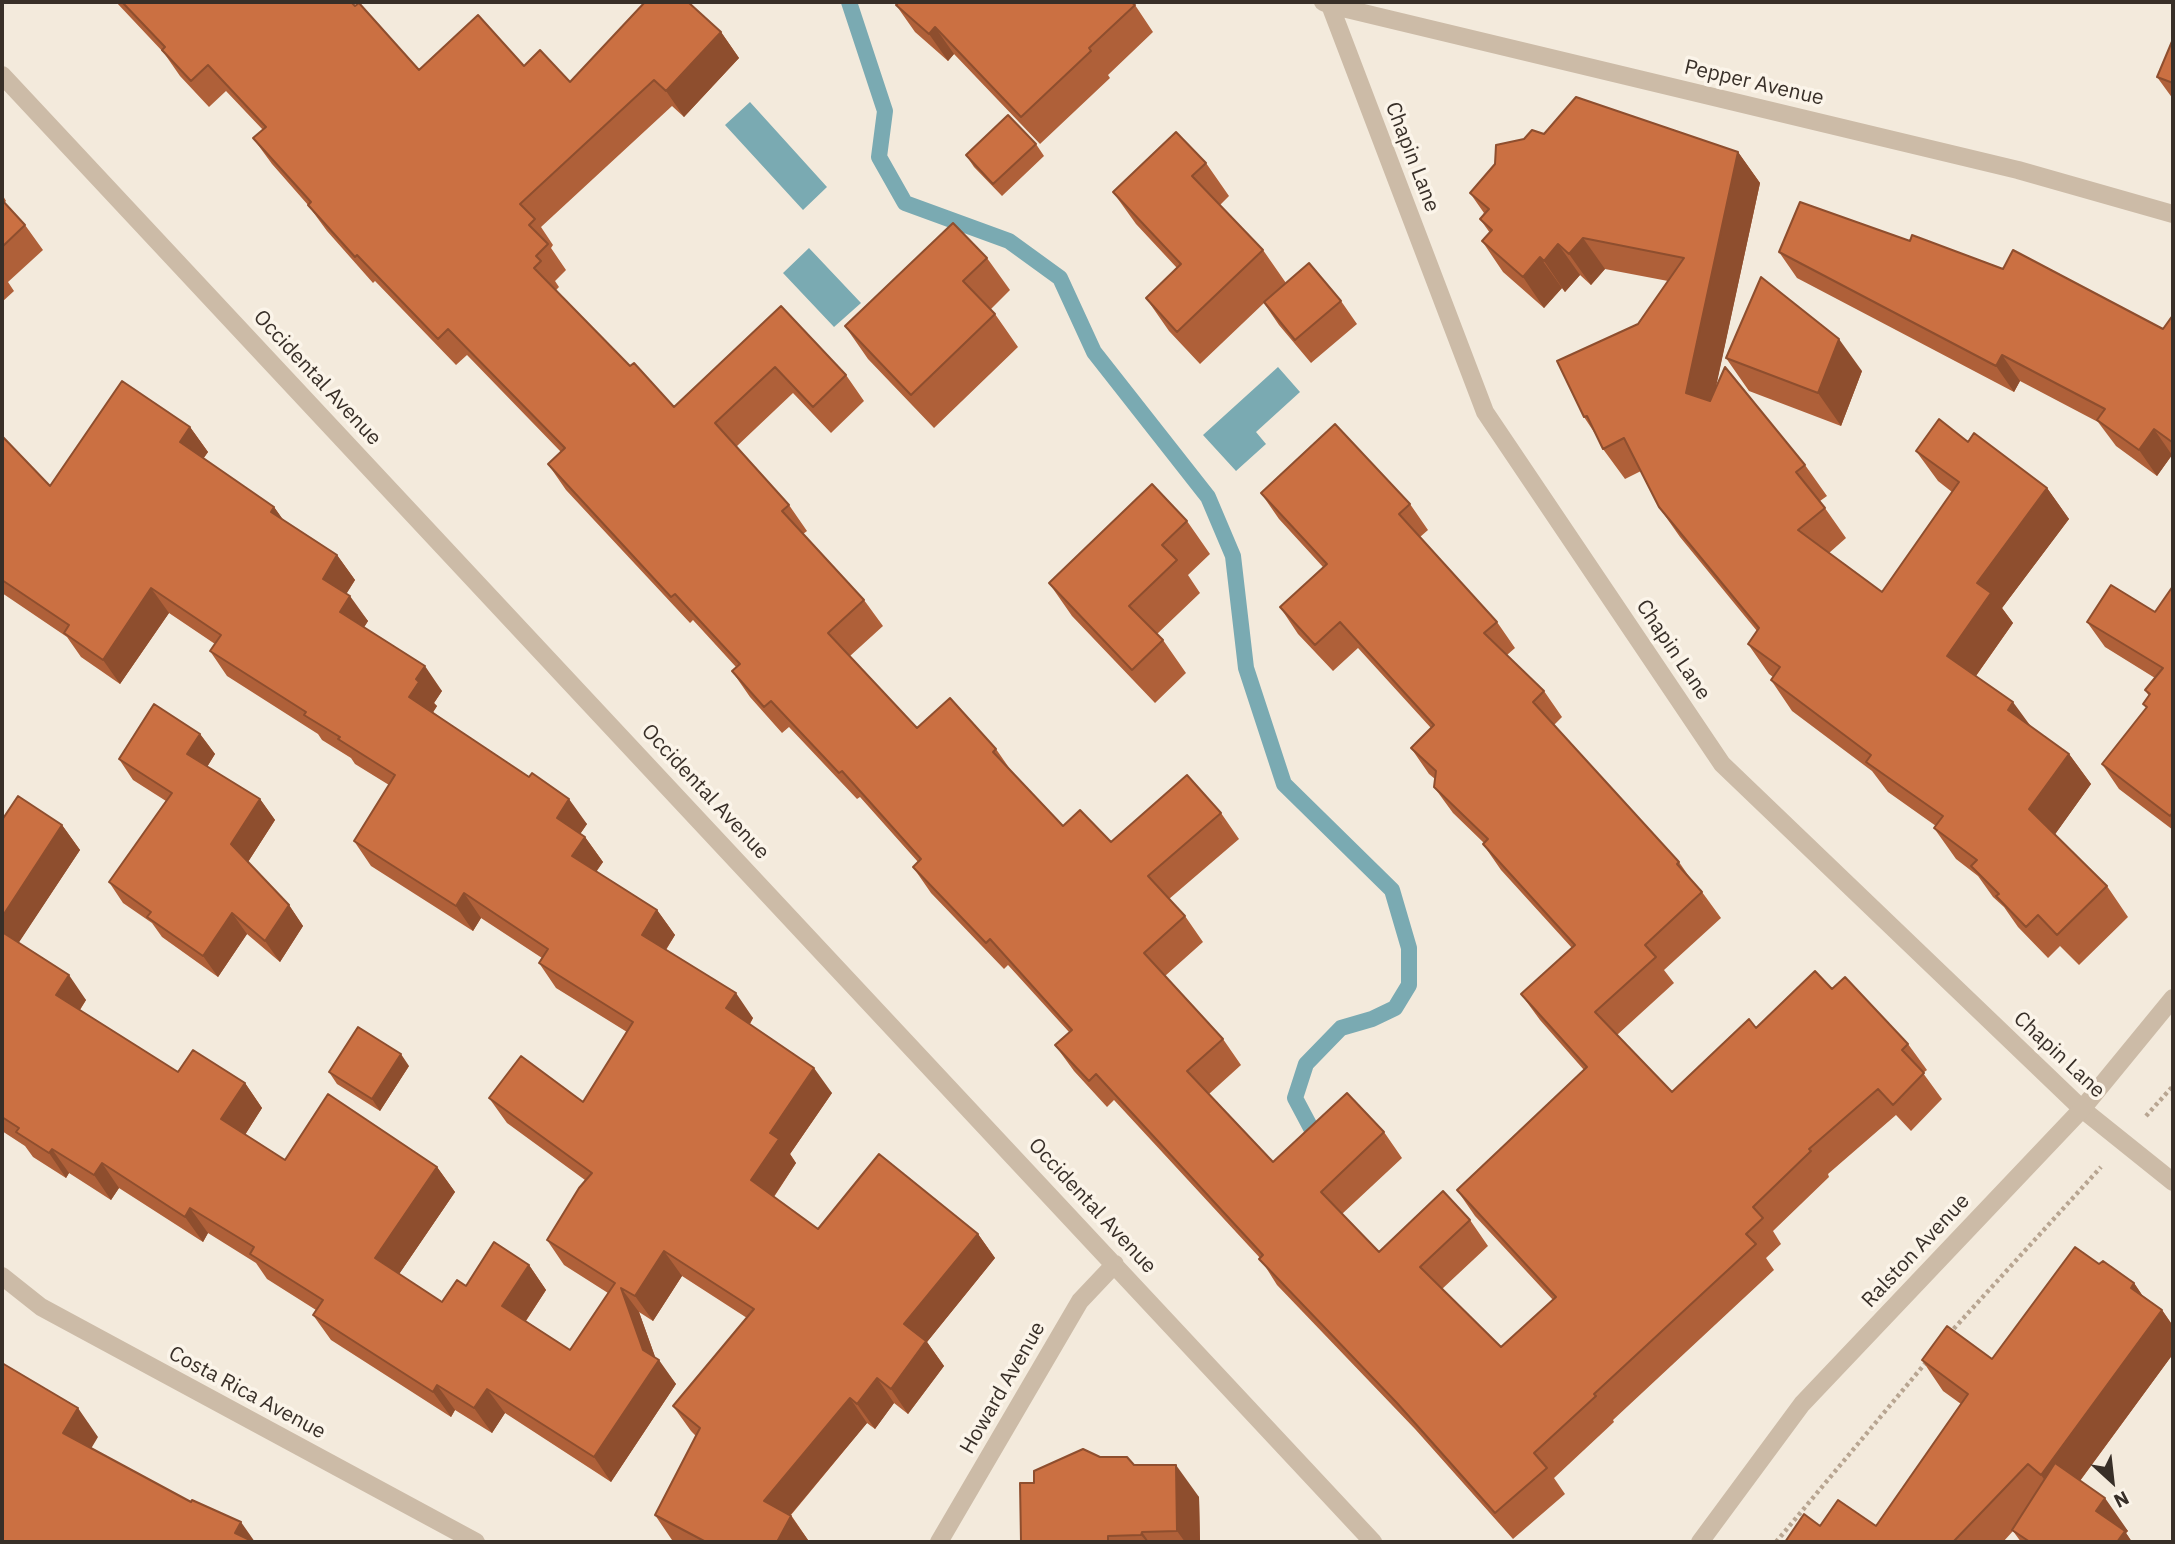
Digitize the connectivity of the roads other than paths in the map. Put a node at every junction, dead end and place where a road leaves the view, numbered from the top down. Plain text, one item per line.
1 (1326, 4) edge
2 (2, 75) edge
3 (2173, 214) edge
4 (2173, 998) edge
5 (2082, 1109) junction
6 (2173, 1182) edge
7 (1115, 1264) junction
8 (2, 1276) edge
9 (476, 1542) edge
10 (939, 1542) edge
11 (1373, 1542) edge
12 (1700, 1542) edge

1 - 3 street, Pepper Avenue
1 - 5 street, Chapin Lane
2 - 7 street, Occidental Avenue
4 - 5 street, Ralston Avenue
5 - 6 street, Chapin Lane
5 - 12 street, Ralston Avenue
7 - 10 street, Howard Avenue
7 - 11 street, Occidental Avenue
8 - 9 street, Costa Rica Avenue

